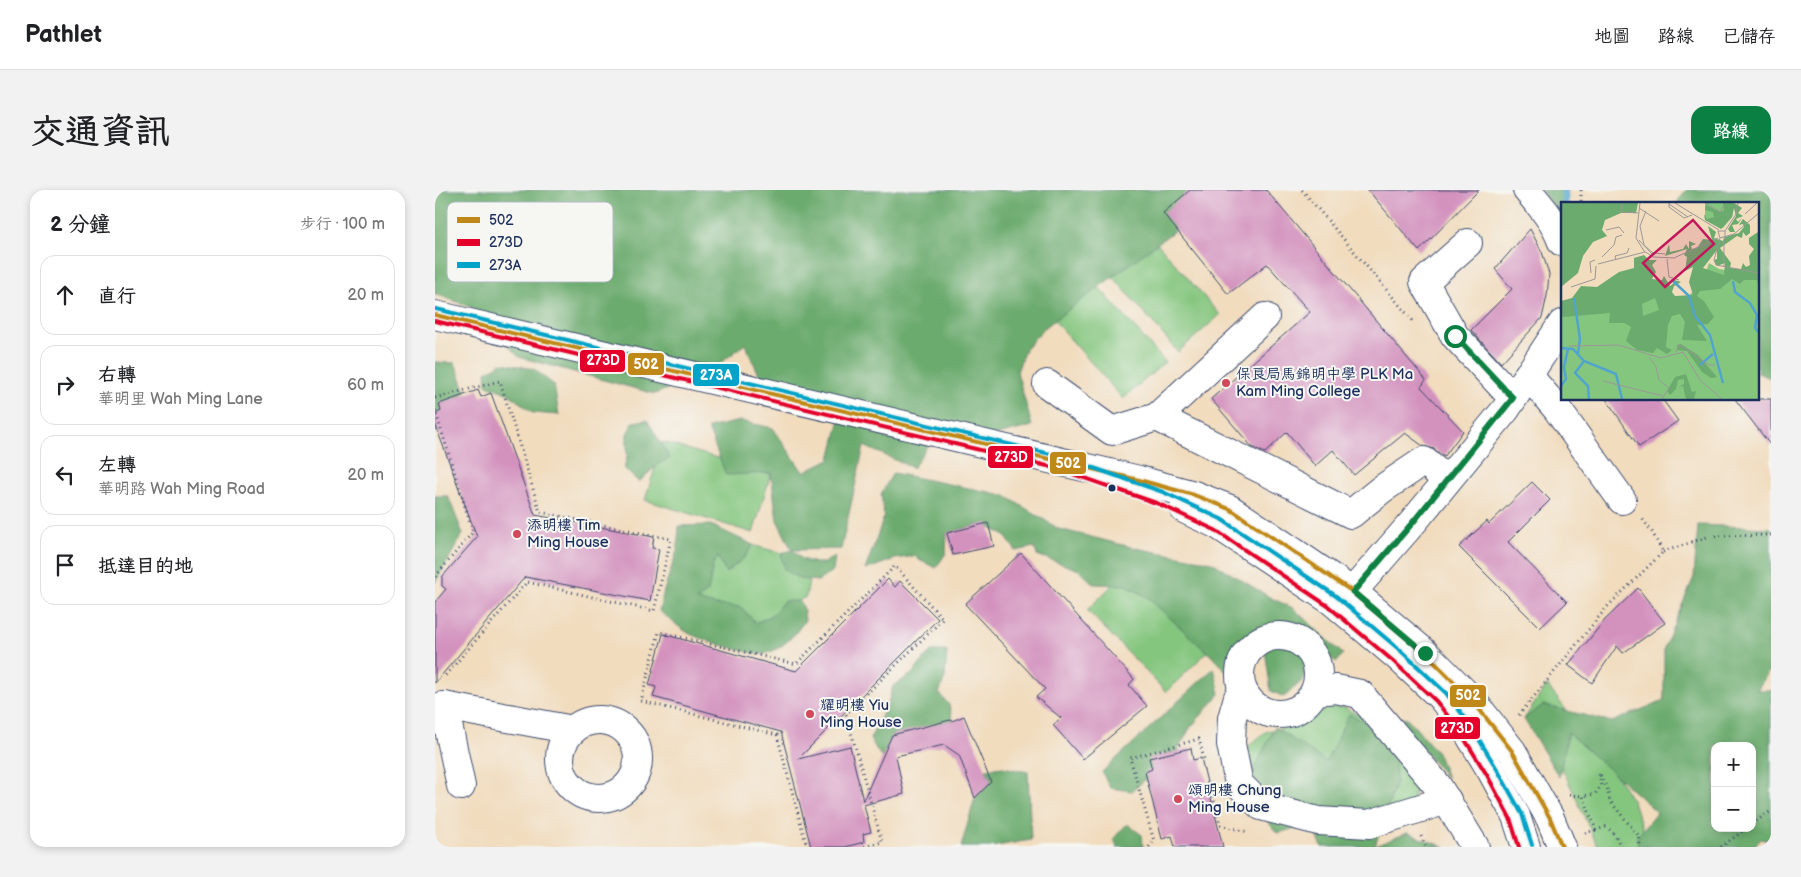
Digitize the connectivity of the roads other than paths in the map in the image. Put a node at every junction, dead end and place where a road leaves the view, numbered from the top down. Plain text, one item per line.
1 (1527, 190) edge
2 (1561, 239) edge
3 (1468, 243) dead end
4 (435, 315) edge
5 (1265, 317) dead end
6 (1561, 326) edge
7 (1528, 375) junction
8 (1047, 384) dead end
9 (1513, 398) junction
10 (1157, 417) junction
11 (1447, 480) junction
12 (1629, 506) road end
13 (1346, 600) junction
14 (1315, 691) junction
15 (1243, 692) junction
16 (440, 698) edge
17 (573, 730) dead end
18 (461, 786) dead end
19 (1447, 800) junction
20 (1573, 840) edge
21 (1475, 847) edge
22 (1526, 847) edge

1 - 2 street
3 - 9 street
4 - 13 street
5 - 10 street
6 - 7 street
7 - 9 street
7 - 12 street
8 - 10 street
9 - 11 street
10 - 11 street
11 - 13 street
13 - 20 street
13 - 22 street
14 - 15 street
14 - 15 street
14 - 19 street
15 - 19 street
16 - 17 street
16 - 18 street
19 - 21 street

